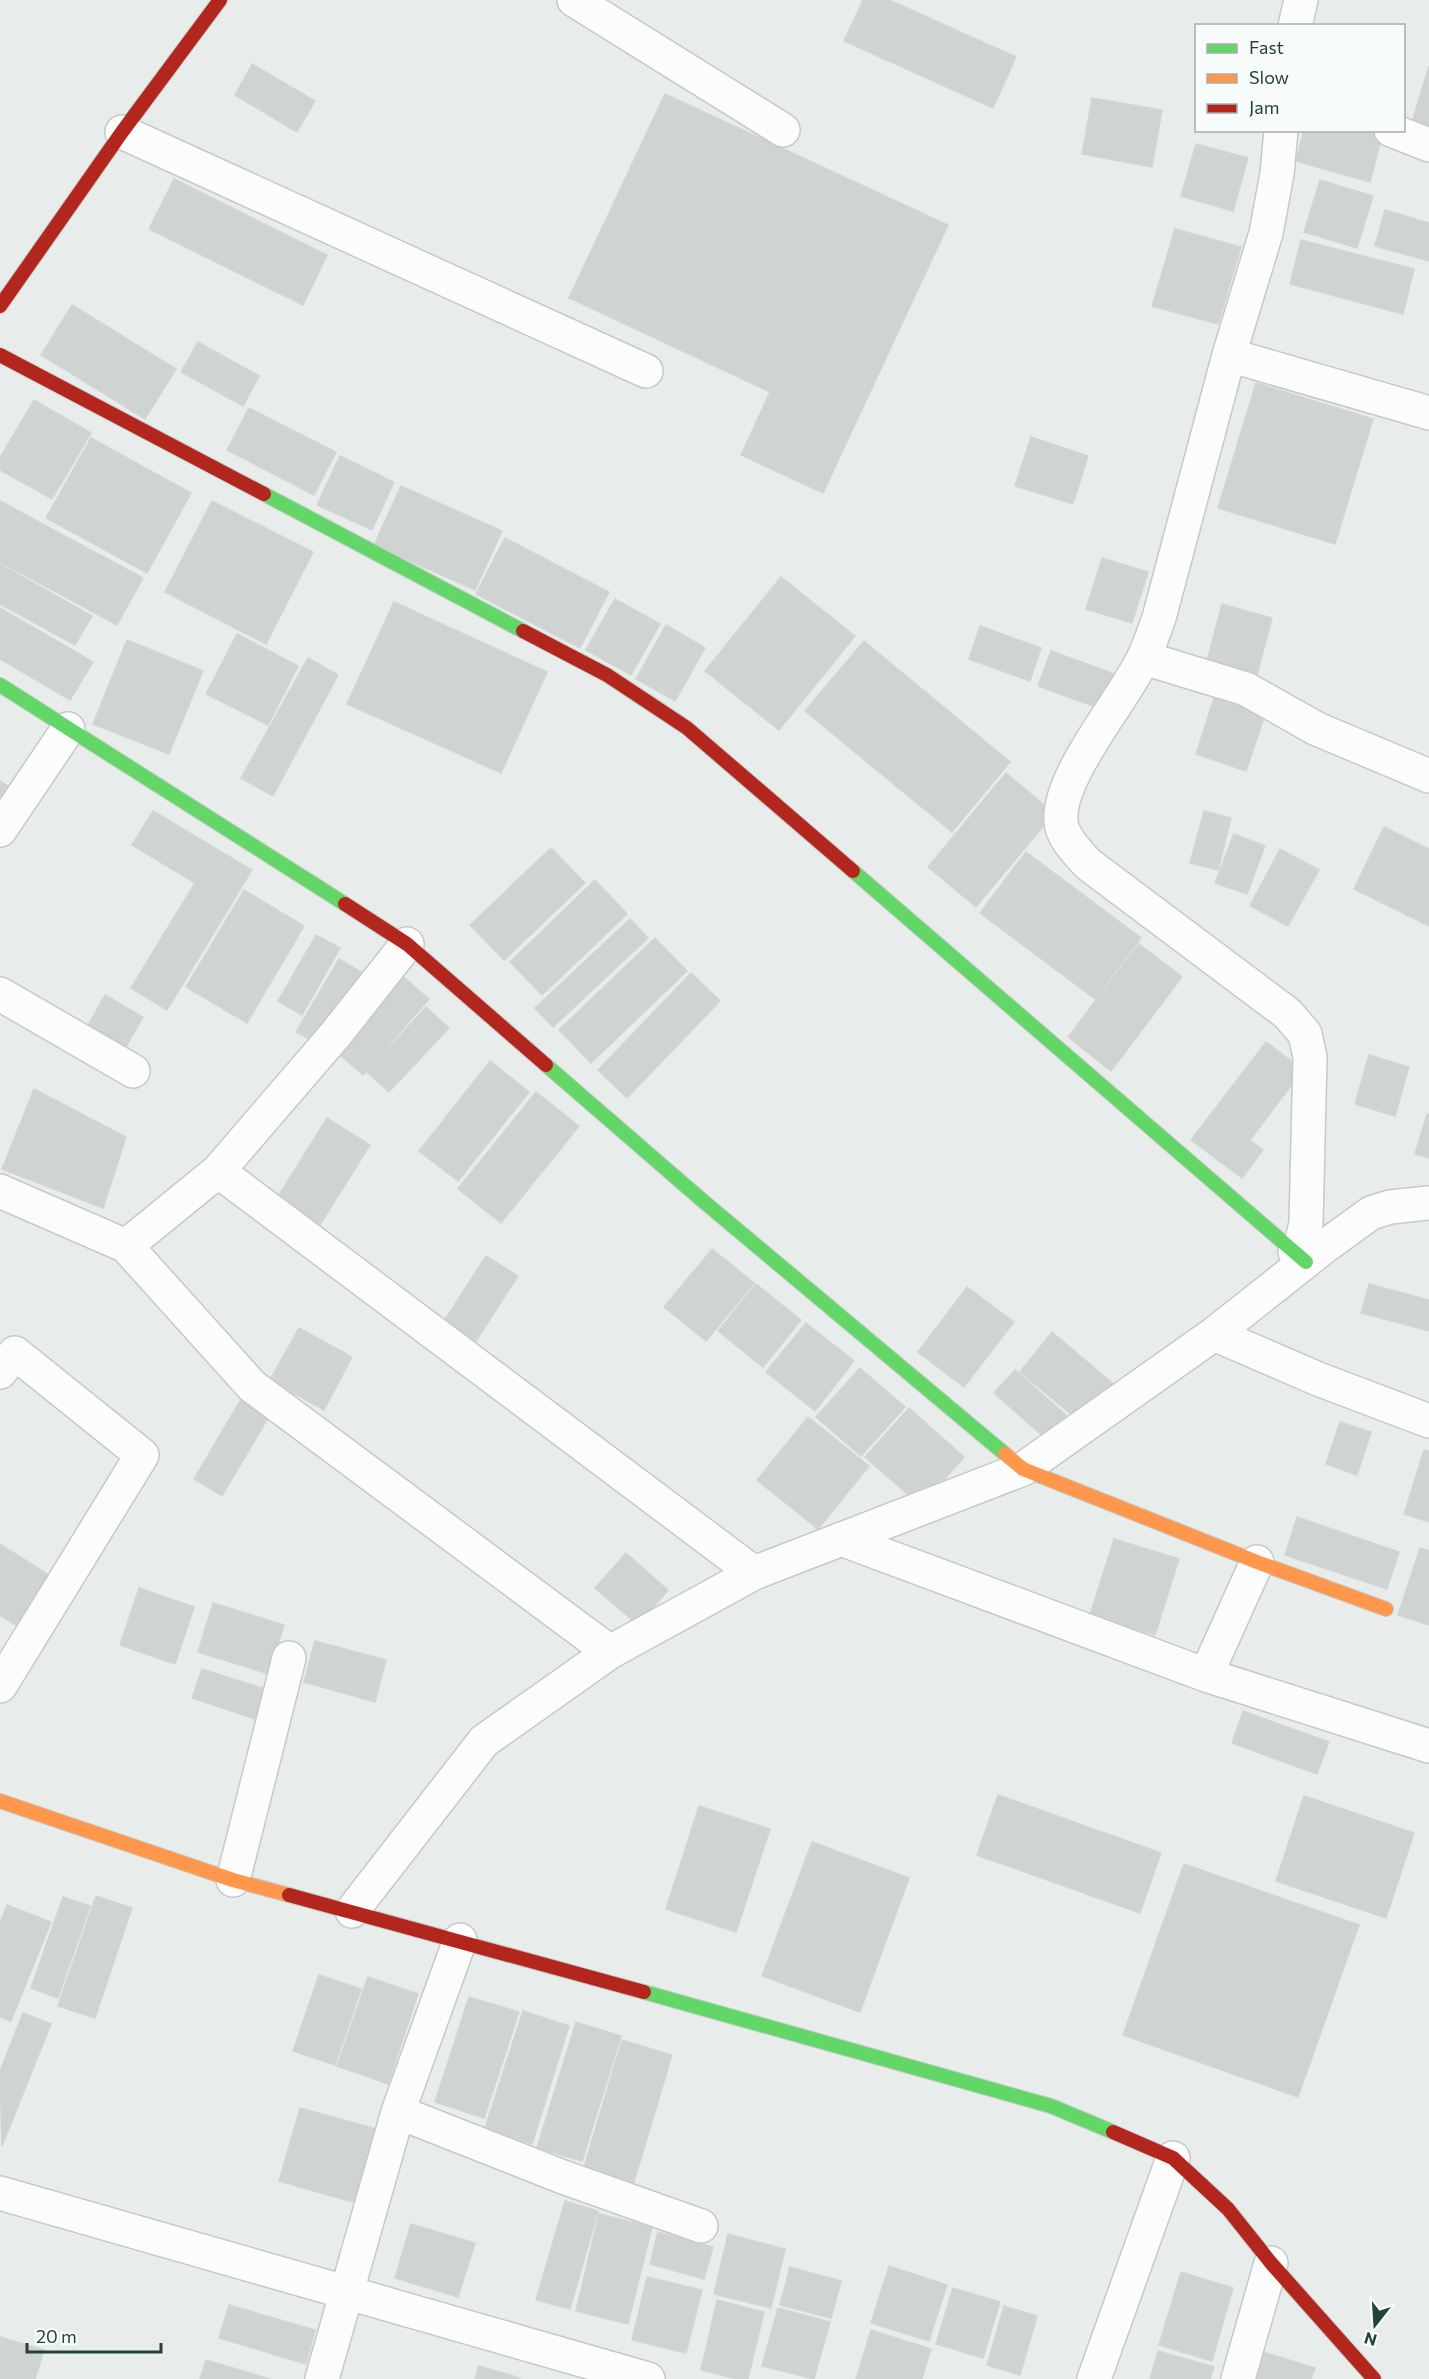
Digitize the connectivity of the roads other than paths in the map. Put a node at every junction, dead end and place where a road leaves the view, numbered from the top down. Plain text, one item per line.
1 (220, 0) edge
2 (574, 0) edge
3 (1301, 0) edge
4 (1295, 24) edge
5 (783, 130) dead end
6 (122, 132) junction
7 (1281, 132) edge
8 (1396, 132) edge
9 (1429, 145) edge
10 (0, 306) edge
11 (0, 355) edge
12 (1229, 355) junction
13 (646, 370) dead end
14 (1429, 412) edge
15 (1144, 658) junction
16 (0, 685) edge
17 (68, 729) junction
18 (1429, 776) edge
19 (0, 830) edge
20 (407, 944) junction
21 (0, 994) edge
22 (133, 1071) dead end
23 (218, 1171) junction
24 (0, 1191) edge
25 (1429, 1203) edge
26 (126, 1246) junction
27 (1300, 1257) junction
28 (1214, 1334) junction
29 (0, 1372) edge
30 (1429, 1421) edge
31 (1023, 1469) junction
32 (841, 1539) junction
33 (1257, 1562) junction
34 (754, 1573) junction
35 (1386, 1609) dead end
36 (610, 1652) junction
37 (289, 1658) dead end
38 (1206, 1675) junction
39 (0, 1686) edge
40 (1429, 1746) edge
41 (0, 1801) edge
42 (233, 1880) junction
43 (352, 1911) junction
44 (460, 1940) junction
45 (398, 2112) junction
46 (1173, 2158) junction
47 (0, 2193) edge
48 (701, 2226) dead end
49 (1271, 2263) junction
50 (346, 2293) junction
51 (322, 2379) edge
52 (648, 2379) edge
53 (1094, 2379) edge
54 (1238, 2379) edge
55 (1374, 2379) edge

1 - 6 street
2 - 5 street
3 - 4 street
6 - 10 street
6 - 13 street
7 - 12 street
8 - 9 street
11 - 27 street
12 - 14 street
12 - 15 street
15 - 18 street
15 - 27 street
16 - 17 street
17 - 19 street
17 - 20 street
20 - 23 street
20 - 31 street
21 - 22 street
23 - 26 street
23 - 34 street
24 - 26 street
25 - 27 street
26 - 36 street
27 - 28 street
28 - 30 street
28 - 31 street
29 - 39 street
31 - 32 street
31 - 33 street
32 - 34 street
32 - 38 street
33 - 35 street
33 - 38 street
34 - 36 street
36 - 43 street
37 - 42 street
38 - 40 street
41 - 42 street
42 - 43 street
43 - 44 street
44 - 45 street
44 - 46 street
45 - 48 street
45 - 50 street
46 - 49 street
46 - 53 street
47 - 50 street
49 - 54 street
49 - 55 street
50 - 51 street
50 - 52 street

